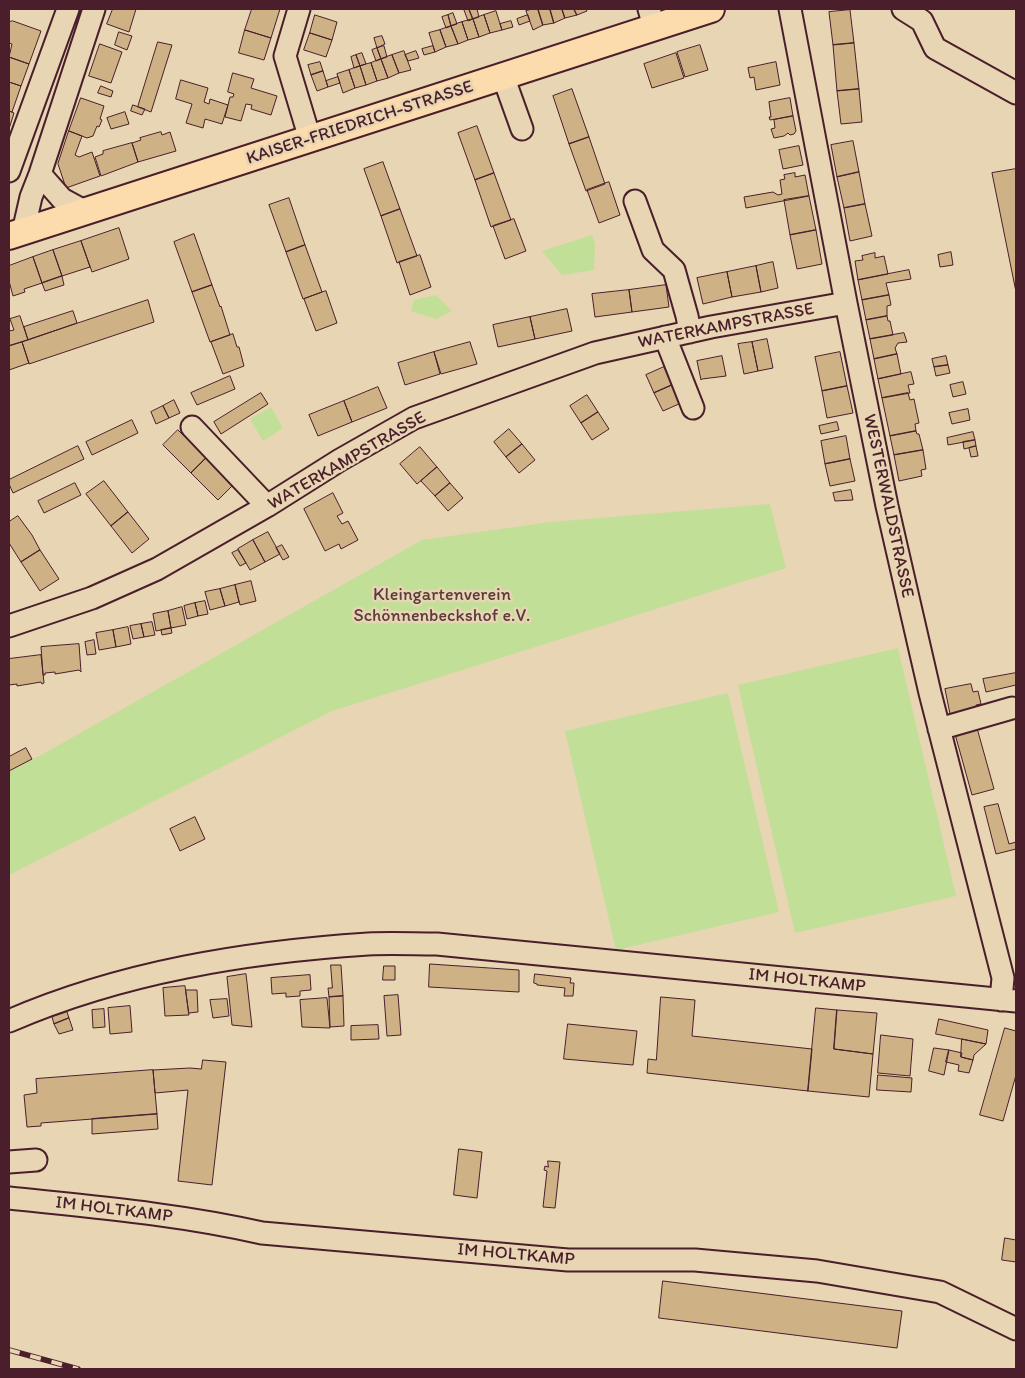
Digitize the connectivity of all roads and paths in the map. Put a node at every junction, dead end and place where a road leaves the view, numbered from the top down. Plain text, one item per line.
1 (68, 9) edge
2 (299, 9) edge
3 (711, 9) edge
4 (790, 9) edge
5 (903, 9) edge
6 (90, 10) edge
7 (652, 18) edge
8 (503, 76) junction
9 (1016, 93) edge
10 (522, 129) dead end
11 (310, 139) junction
12 (9, 171) edge
13 (40, 174) junction
14 (635, 201) dead end
15 (86, 212) junction
16 (16, 234) edge
17 (846, 303) junction
18 (690, 332) junction
19 (665, 337) junction
20 (693, 408) dead end
21 (192, 427) dead end
22 (267, 506) junction
23 (9, 626) edge
24 (1012, 708) dead end
25 (939, 729) junction
26 (1008, 1000) edge
27 (9, 1021) edge
28 (36, 1160) dead end
29 (9, 1162) edge
30 (9, 1198) edge
31 (1016, 1329) edge

1 - 12 street
2 - 11 street
3 - 7 main road, KAISER-FRIEDRICH-STRASSE
4 - 17 street, WESTERWALDSTRASSE
5 - 9 street
6 - 13 street
7 - 8 main road, KAISER-FRIEDRICH-STRASSE
8 - 10 street
8 - 11 main road, KAISER-FRIEDRICH-STRASSE
11 - 15 main road, KAISER-FRIEDRICH-STRASSE
13 - 15 street
13 - 16 street
14 - 18 street
15 - 16 main road, KAISER-FRIEDRICH-STRASSE
17 - 18 street, WATERKAMPSTRASSE
17 - 25 street, WESTERWALDSTRASSE
18 - 19 street, WATERKAMPSTRASSE
19 - 20 street
19 - 22 street, WATERKAMPSTRASSE
21 - 22 street
22 - 23 street, WATERKAMPSTRASSE
24 - 25 street
25 - 26 street, WESTERWALDSTRASSE
26 - 27 street, IM HOLTKAMP
28 - 29 street
30 - 31 street, IM HOLTKAMP

